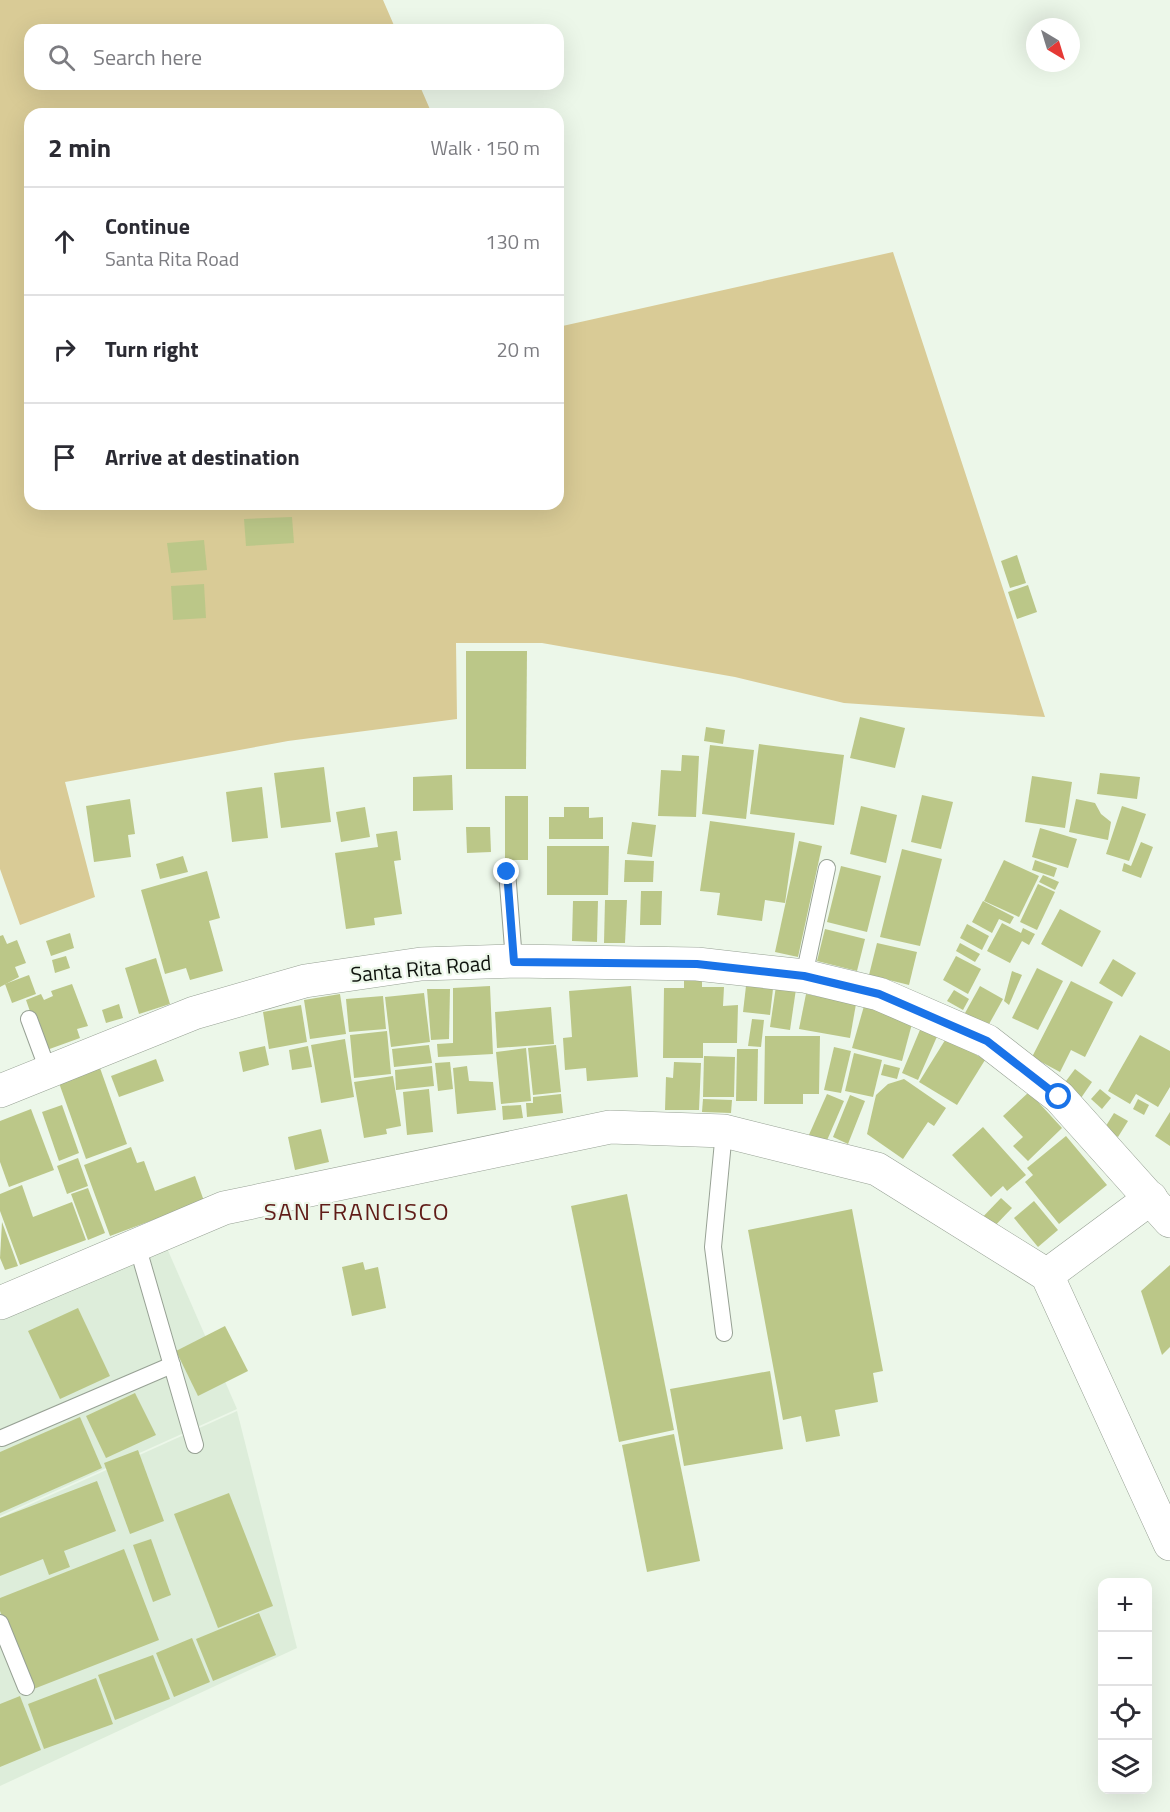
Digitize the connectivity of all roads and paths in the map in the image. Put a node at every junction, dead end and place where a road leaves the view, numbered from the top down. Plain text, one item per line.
1 (827, 868) dead end
2 (507, 872) dead end
3 (514, 962) junction
4 (804, 976) junction
5 (28, 1019) dead end
6 (49, 1073) junction
7 (0, 1090) edge
8 (724, 1131) junction
9 (1160, 1209) edge
10 (137, 1245) junction
11 (1047, 1275) junction
12 (0, 1303) edge
13 (724, 1333) dead end
14 (172, 1365) junction
15 (2, 1438) dead end
16 (195, 1445) dead end
17 (1170, 1544) edge
18 (0, 1623) edge
19 (26, 1687) dead end

1 - 4 lane
2 - 3 lane
3 - 4 street, Santa Rita Road
3 - 6 street, Santa Rita Road
4 - 9 street, Santa Rita Road
5 - 6 lane
6 - 7 street, Santa Rita Road
8 - 10 street
8 - 11 street
8 - 13 lane
9 - 11 street
10 - 12 street
10 - 14 lane
11 - 17 street
14 - 15 lane
14 - 16 lane
18 - 19 lane

